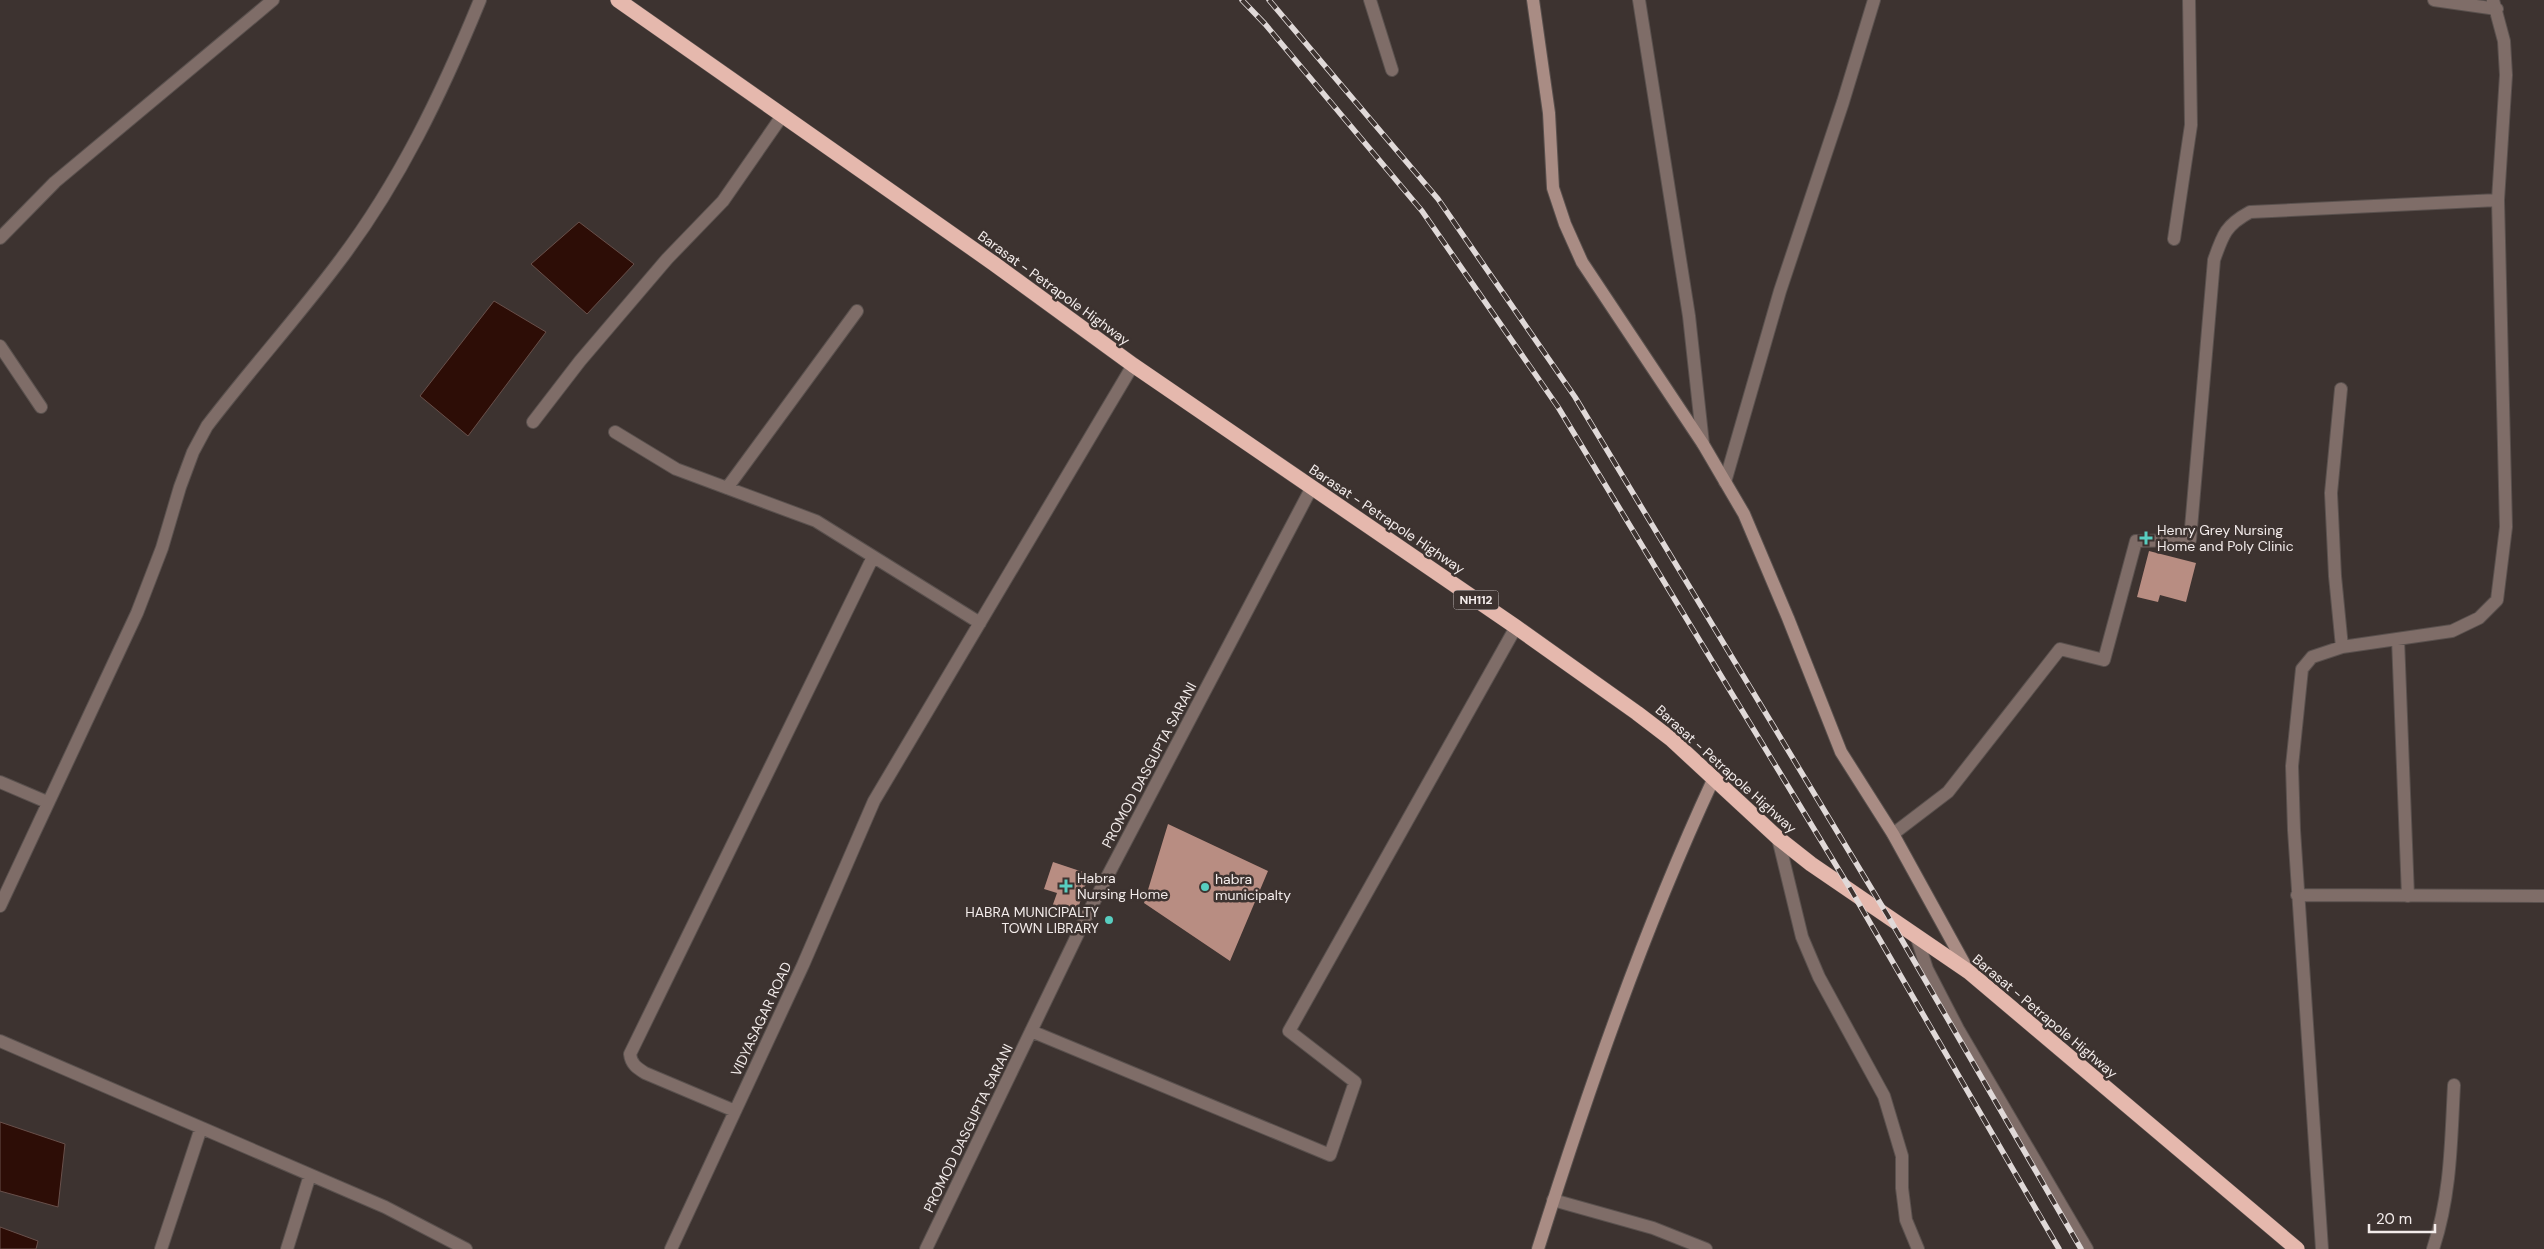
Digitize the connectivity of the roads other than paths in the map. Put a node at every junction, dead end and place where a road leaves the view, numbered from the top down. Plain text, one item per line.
1 (273, 0) edge
2 (480, 0) edge
3 (618, 0) edge
4 (1370, 0) edge
5 (1533, 0) edge
6 (1638, 0) edge
7 (1874, 0) edge
8 (2189, 0) edge
9 (2434, 0) edge
10 (2495, 5) edge
11 (1392, 70) dead end
12 (782, 116) junction
13 (2498, 200) junction
14 (0, 238) edge
15 (2174, 239) dead end
16 (857, 311) dead end
17 (0, 346) edge
18 (1133, 365) junction
19 (2341, 389) dead end
20 (41, 406) dead end
21 (533, 422) dead end
22 (615, 432) dead end
23 (1703, 444) junction
24 (1725, 482) junction
25 (1312, 487) junction
26 (728, 488) junction
27 (873, 557) junction
28 (980, 623) junction
29 (1516, 627) junction
30 (2398, 639) junction
31 (2342, 647) junction
32 (1713, 780) junction
33 (0, 782) edge
34 (47, 802) junction
35 (1893, 834) junction
36 (1778, 838) junction
37 (2297, 895) junction
38 (2408, 896) junction
39 (2544, 896) edge
40 (0, 906) edge
41 (1916, 935) junction
42 (1969, 972) junction
43 (1031, 1031) junction
44 (0, 1041) edge
45 (2454, 1085) dead end
46 (735, 1112) junction
47 (201, 1128) junction
48 (310, 1175) junction
49 (1553, 1200) junction
50 (932, 1248) edge
51 (161, 1249) edge
52 (287, 1249) edge
53 (466, 1249) edge
54 (671, 1249) edge
55 (1538, 1249) edge
56 (1706, 1249) edge
57 (1918, 1249) edge
58 (2087, 1249) edge
59 (2296, 1249) edge
60 (2322, 1249) edge
61 (2433, 1249) edge

1 - 14 street
2 - 34 street
3 - 12 highway, Barasat - Petrapole Highway / NH112
4 - 11 street
5 - 23 main road
6 - 23 street
7 - 24 street
8 - 15 street
9 - 10 street
10 - 13 street
12 - 18 highway, Barasat - Petrapole Highway / NH112
12 - 21 street
13 - 30 street
13 - 35 street
16 - 26 street
17 - 20 street
18 - 25 highway, Barasat - Petrapole Highway / NH112
18 - 28 street, VIDYASAGAR ROAD
19 - 31 street
22 - 26 street
23 - 24 main road
24 - 35 main road
25 - 29 highway, Barasat - Petrapole Highway / NH112
25 - 43 street, PROMOD DASGUPTA SARANI
26 - 27 street
27 - 28 street
27 - 46 street
28 - 46 street, VIDYASAGAR ROAD
29 - 32 highway, Barasat - Petrapole Highway / NH112
29 - 43 street
30 - 31 street
30 - 38 street
31 - 37 street
32 - 36 highway, Barasat - Petrapole Highway / NH112
32 - 49 main road
33 - 34 street
34 - 40 street
35 - 42 main road
36 - 41 highway, Barasat - Petrapole Highway / NH112
36 - 57 street
37 - 38 street
37 - 60 street
38 - 39 street
41 - 42 highway, Barasat - Petrapole Highway / NH112
41 - 58 street
42 - 59 highway, Barasat - Petrapole Highway / NH112
43 - 50 street, PROMOD DASGUPTA SARANI
44 - 47 street
45 - 61 street
46 - 54 street, VIDYASAGAR ROAD
47 - 48 street
47 - 51 street
48 - 52 street
48 - 53 street
49 - 55 main road
49 - 56 street

